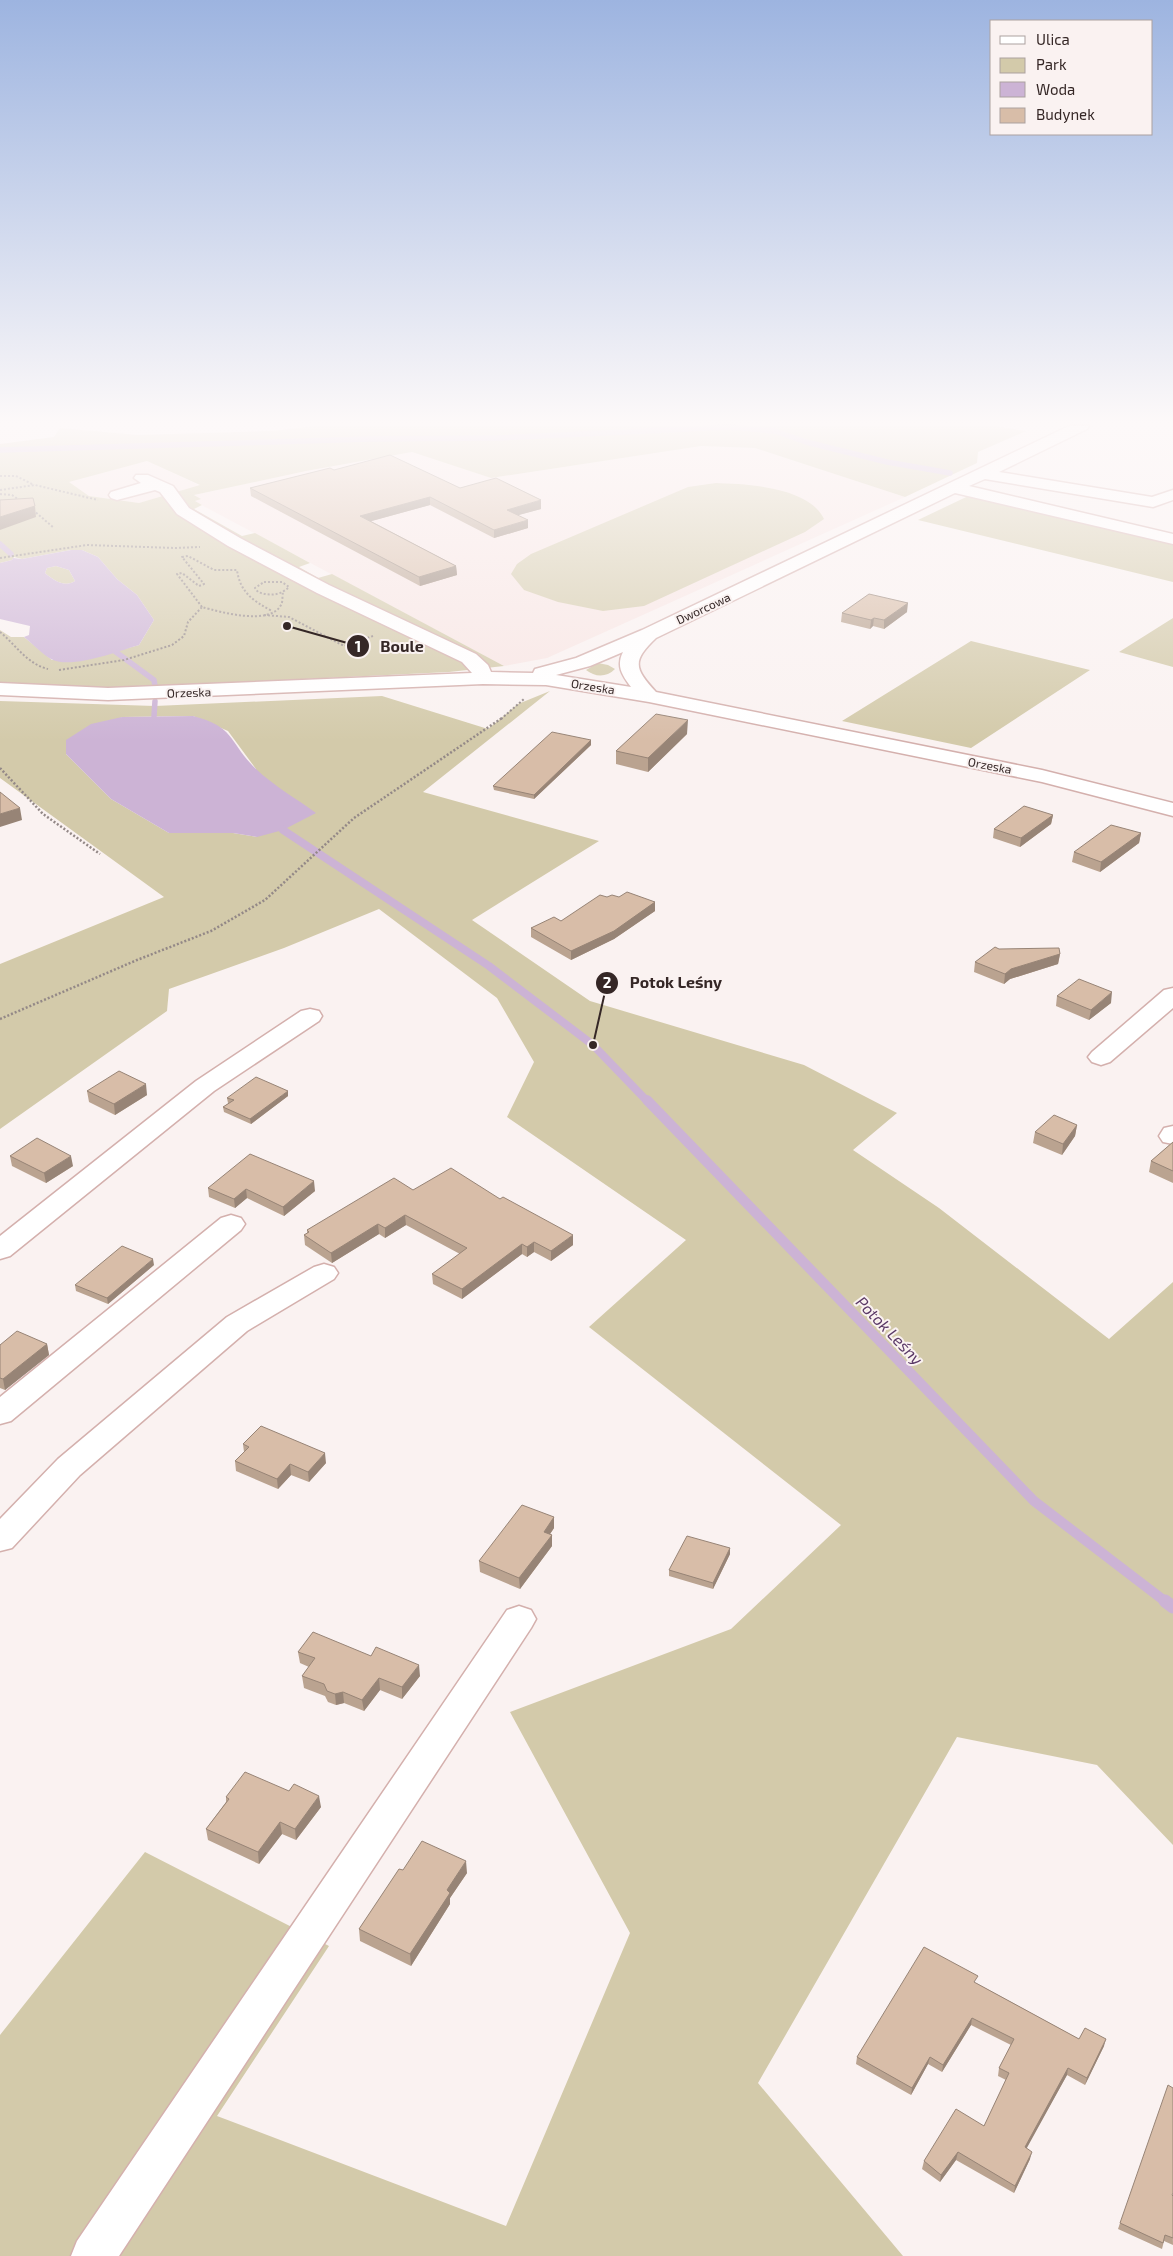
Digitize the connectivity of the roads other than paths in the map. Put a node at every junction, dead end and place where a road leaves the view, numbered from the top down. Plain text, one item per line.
1 (216, 531) edge
2 (865, 531) edge
3 (1136, 531) edge
4 (1173, 540) edge
5 (650, 634) junction
6 (587, 661) junction
7 (628, 667) junction
8 (483, 678) junction
9 (518, 678) junction
10 (574, 682) junction
11 (596, 685) junction
12 (0, 689) edge
13 (649, 696) junction
14 (1173, 810) edge
15 (1173, 995) edge
16 (310, 1016) dead end
17 (1101, 1057) dead end
18 (231, 1224) dead end
19 (0, 1250) edge
20 (324, 1273) dead end
21 (0, 1413) edge
22 (0, 1540) edge
23 (519, 1619) dead end
24 (93, 2256) edge

1 - 8 street
2 - 5 street, Dworcowa
3 - 4 street
5 - 6 street, Dworcowa
5 - 7 street, Dworcowa
6 - 7 street
6 - 9 street, Dworcowa
6 - 10 street
7 - 11 street
7 - 13 street
8 - 9 street, Orzeska
8 - 12 street, Orzeska
9 - 10 street, Orzeska
10 - 11 street, Orzeska
11 - 13 street, Orzeska
13 - 14 street, Orzeska
15 - 17 street
16 - 19 street
18 - 21 street
20 - 22 street
23 - 24 street

